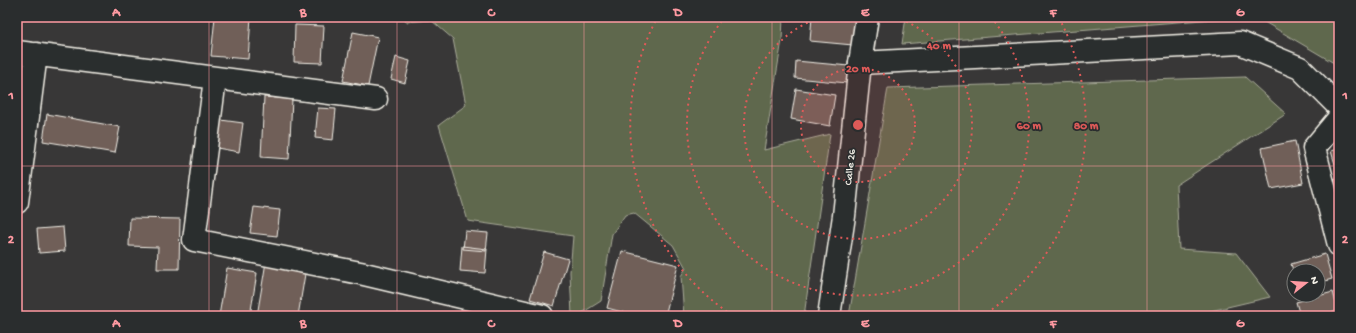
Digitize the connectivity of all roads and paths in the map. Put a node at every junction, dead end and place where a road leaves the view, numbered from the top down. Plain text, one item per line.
1 (867, 17) edge
2 (26, 53) edge
3 (860, 64) junction
4 (215, 79) junction
5 (376, 99) dead end
6 (1339, 107) edge
7 (1339, 118) edge
8 (17, 202) edge
9 (1339, 245) edge
10 (542, 316) edge
11 (829, 316) edge

1 - 3 street, Calle 26
2 - 4 street
2 - 8 street
3 - 6 street
3 - 11 street, Calle 26
4 - 5 street
4 - 10 street
7 - 9 street

